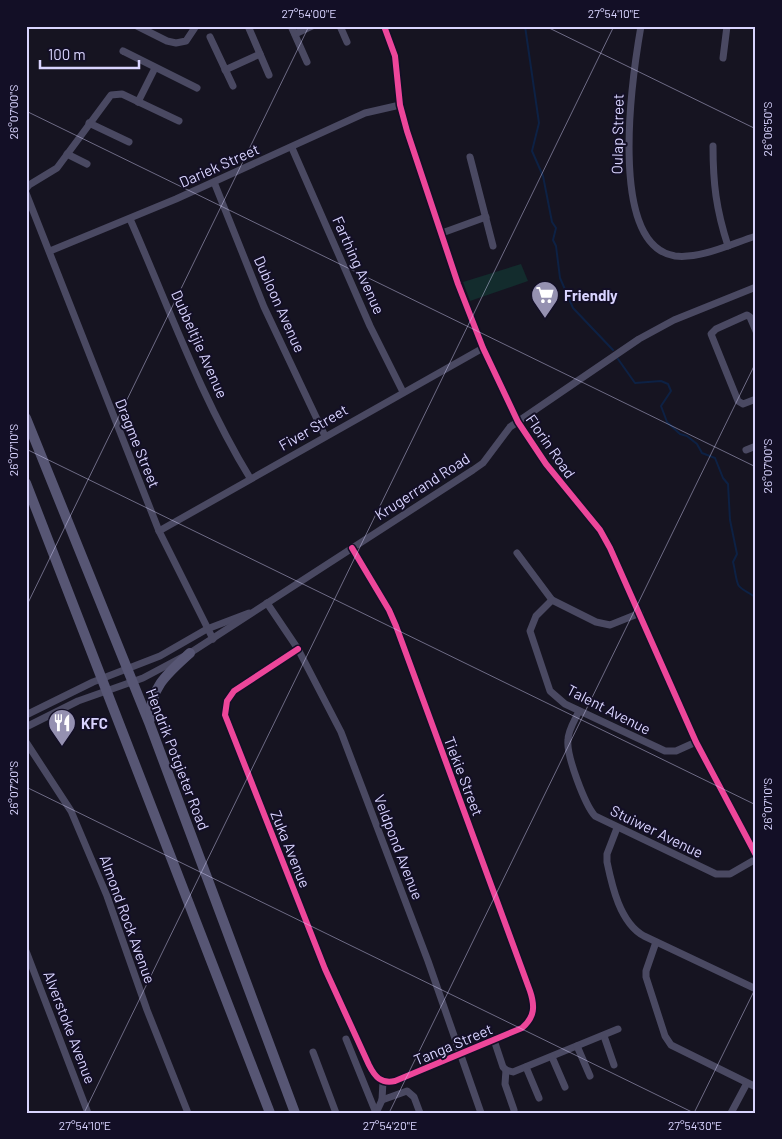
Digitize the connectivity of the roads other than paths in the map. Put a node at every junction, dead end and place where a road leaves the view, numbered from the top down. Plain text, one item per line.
1 (137, 26) edge
2 (196, 26) edge
3 (248, 26) edge
4 (291, 26) edge
5 (312, 26) edge
6 (340, 26) edge
7 (384, 26) edge
8 (641, 26) edge
9 (727, 26) edge
10 (295, 34) junction
11 (210, 37) dead end
12 (347, 42) dead end
13 (123, 51) dead end
14 (260, 54) junction
15 (724, 58) dead end
16 (307, 62) dead end
17 (155, 68) junction
18 (226, 70) junction
19 (269, 75) dead end
20 (234, 86) dead end
21 (197, 88) dead end
22 (138, 102) junction
23 (400, 105) junction
24 (179, 121) dead end
25 (89, 122) junction
26 (129, 142) dead end
27 (713, 146) dead end
28 (292, 148) junction
29 (67, 154) junction
30 (470, 157) dead end
31 (87, 164) dead end
32 (214, 182) junction
33 (26, 191) edge
34 (486, 217) junction
35 (130, 219) junction
36 (442, 233) junction
37 (756, 236) edge
38 (493, 246) dead end
39 (728, 246) junction
40 (50, 251) junction
41 (756, 287) edge
42 (756, 330) edge
43 (482, 348) junction
44 (403, 392) junction
45 (756, 399) edge
46 (26, 418) edge
47 (518, 422) junction
48 (325, 436) junction
49 (756, 446) edge
50 (746, 450) dead end
51 (250, 478) junction
52 (26, 483) edge
53 (159, 532) junction
54 (352, 548) junction
55 (517, 553) dead end
56 (552, 600) junction
57 (267, 603) junction
58 (252, 613) junction
59 (640, 613) junction
60 (207, 629) junction
61 (213, 639) junction
62 (298, 649) junction
63 (190, 653) junction
64 (126, 669) junction
65 (102, 678) junction
66 (132, 682) junction
67 (108, 692) junction
68 (579, 711) junction
69 (26, 715) edge
70 (150, 725) junction
71 (26, 727) edge
72 (26, 742) edge
73 (696, 742) junction
74 (617, 828) junction
75 (756, 855) edge
76 (756, 859) edge
77 (656, 942) junction
78 (26, 951) edge
79 (756, 989) edge
80 (530, 1020) joint
81 (618, 1029) dead end
82 (604, 1036) junction
83 (346, 1039) dead end
84 (494, 1040) junction
85 (578, 1046) junction
86 (313, 1052) dead end
87 (459, 1056) junction
88 (552, 1057) junction
89 (614, 1066) dead end
90 (526, 1067) junction
91 (506, 1070) junction
92 (590, 1076) dead end
93 (382, 1081) junction
94 (747, 1083) junction
95 (565, 1087) dead end
96 (756, 1087) edge
97 (539, 1098) dead end
98 (382, 1100) junction
99 (514, 1110) dead end
100 (88, 1113) edge
101 (188, 1113) edge
102 (270, 1113) edge
103 (295, 1113) edge
104 (336, 1113) edge
105 (376, 1113) edge
106 (420, 1113) edge
107 (480, 1113) edge
108 (731, 1113) edge

1 - 2 street
3 - 14 street
4 - 10 street
5 - 10 street
6 - 12 street
7 - 23 street, Florin Road
8 - 39 street, Oulap Street
9 - 15 street
10 - 16 street
11 - 18 street
13 - 17 street
14 - 18 street
14 - 19 street
17 - 21 street
17 - 22 street
18 - 20 street
22 - 24 street
22 - 25 street
23 - 28 street, Dariek Street
23 - 36 street, Florin Road
25 - 26 street
25 - 29 street
27 - 39 street
28 - 32 street, Dariek Street
28 - 44 street, Farthing Avenue
29 - 31 street
29 - 33 street
30 - 34 street
32 - 35 street, Dariek Street
32 - 48 street, Dubloon Avenue
33 - 40 street, Dragme Street
34 - 36 street
34 - 38 street
35 - 40 street, Dariek Street
35 - 51 street, Dubbeltjie Avenue
36 - 43 street, Florin Road
37 - 39 street
40 - 53 street, Dragme Street
41 - 47 street, Krugerrand Road
42 - 45 street
43 - 44 street, Fiver Street
43 - 47 street, Florin Road
44 - 48 street, Fiver Street
46 - 64 main road, Hendrik Potgieter Road
47 - 54 street, Krugerrand Road
47 - 59 street, Florin Road
48 - 51 street, Fiver Street
49 - 50 street
51 - 53 street, Fiver Street
52 - 65 main road
53 - 60 street, Dragme Street
54 - 57 street, Krugerrand Road
54 - 80 street, Tiekie Street
55 - 56 street
56 - 59 street
56 - 68 street, Talent Avenue
57 - 58 street, Krugerrand Road
57 - 62 street, Veldpond Avenue
58 - 60 street, Krugerrand Road
58 - 61 street, Krugerrand Road
59 - 73 street, Florin Road
60 - 61 street, Dragme Street
60 - 64 street, Krugerrand Road
61 - 63 street, Krugerrand Road
62 - 87 street, Veldpond Avenue
62 - 93 street, Zuka Avenue
63 - 66 street, Krugerrand Road
63 - 70 main road
64 - 65 street, Krugerrand Road
64 - 66 main road, Hendrik Potgieter Road
65 - 67 main road
65 - 69 street, Krugerrand Road
66 - 67 street, Krugerrand Road
66 - 70 main road, Hendrik Potgieter Road
67 - 71 street, Krugerrand Road
67 - 102 main road
68 - 73 street, Talent Avenue
68 - 74 street, Stuiwer Avenue
70 - 103 main road, Hendrik Potgieter Road
72 - 101 street, Almond Rock Avenue
73 - 75 street, Florin Road
74 - 76 street, Stuiwer Avenue
74 - 77 street
77 - 79 street
77 - 94 street
78 - 100 street, Alverstoke Avenue
80 - 84 street, Tanga Street
81 - 82 street
82 - 85 street
82 - 89 street
83 - 105 street
84 - 87 street, Tanga Street
84 - 91 street
85 - 88 street
85 - 92 street
86 - 104 street
87 - 93 street, Tanga Street
87 - 107 street, Veldpond Avenue
88 - 90 street
88 - 95 street
90 - 91 street
90 - 97 street
91 - 99 street
93 - 98 street
94 - 96 street
94 - 108 street
98 - 105 street
98 - 106 street

